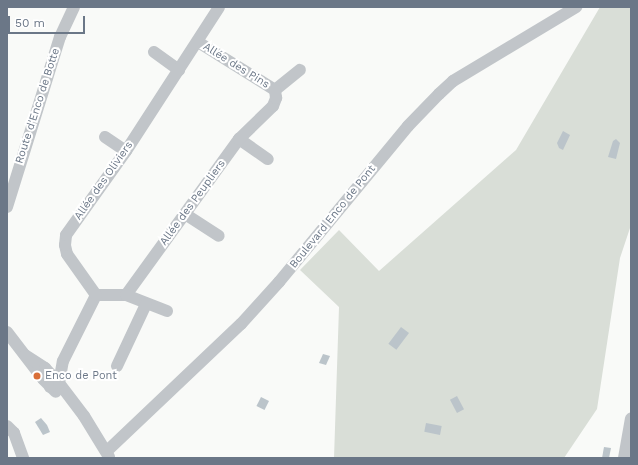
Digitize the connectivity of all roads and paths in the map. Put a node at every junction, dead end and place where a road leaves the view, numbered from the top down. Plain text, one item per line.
1 (74, 7) edge
2 (219, 7) edge
3 (576, 7) edge
4 (198, 42) junction
5 (154, 52) dead end
6 (179, 70) junction
7 (300, 70) dead end
8 (275, 90) junction
9 (105, 137) dead end
10 (238, 139) junction
11 (126, 151) junction
12 (268, 159) dead end
13 (10, 192) edge
14 (7, 207) edge
15 (185, 214) junction
16 (219, 236) dead end
17 (96, 295) junction
18 (126, 295) junction
19 (146, 304) junction
20 (167, 311) dead end
21 (7, 332) edge
22 (63, 360) junction
23 (117, 366) dead end
24 (49, 379) junction
25 (631, 419) edge
26 (7, 426) edge
27 (108, 454) edge
28 (23, 458) edge
29 (624, 458) edge

1 - 13 street, Route d'Enco de Botte
2 - 4 street, Allée des Oliviers
3 - 27 street, Boulevard Enco de Pont
4 - 6 street, Allée des Oliviers
4 - 8 street, Allée des Pins
5 - 6 street
6 - 11 street, Allée des Oliviers
7 - 8 street
8 - 10 street, Allée des Peupliers
9 - 11 street
10 - 12 street
10 - 15 street, Allée des Peupliers
11 - 17 street, Allée des Oliviers
13 - 14 street, Route d'Enco de Botte
15 - 16 street
15 - 18 street, Allée des Peupliers
17 - 18 street
17 - 22 street
18 - 19 street
19 - 20 street
19 - 23 street
21 - 24 street
22 - 24 street
22 - 24 street
24 - 27 street
25 - 29 street
26 - 28 street

